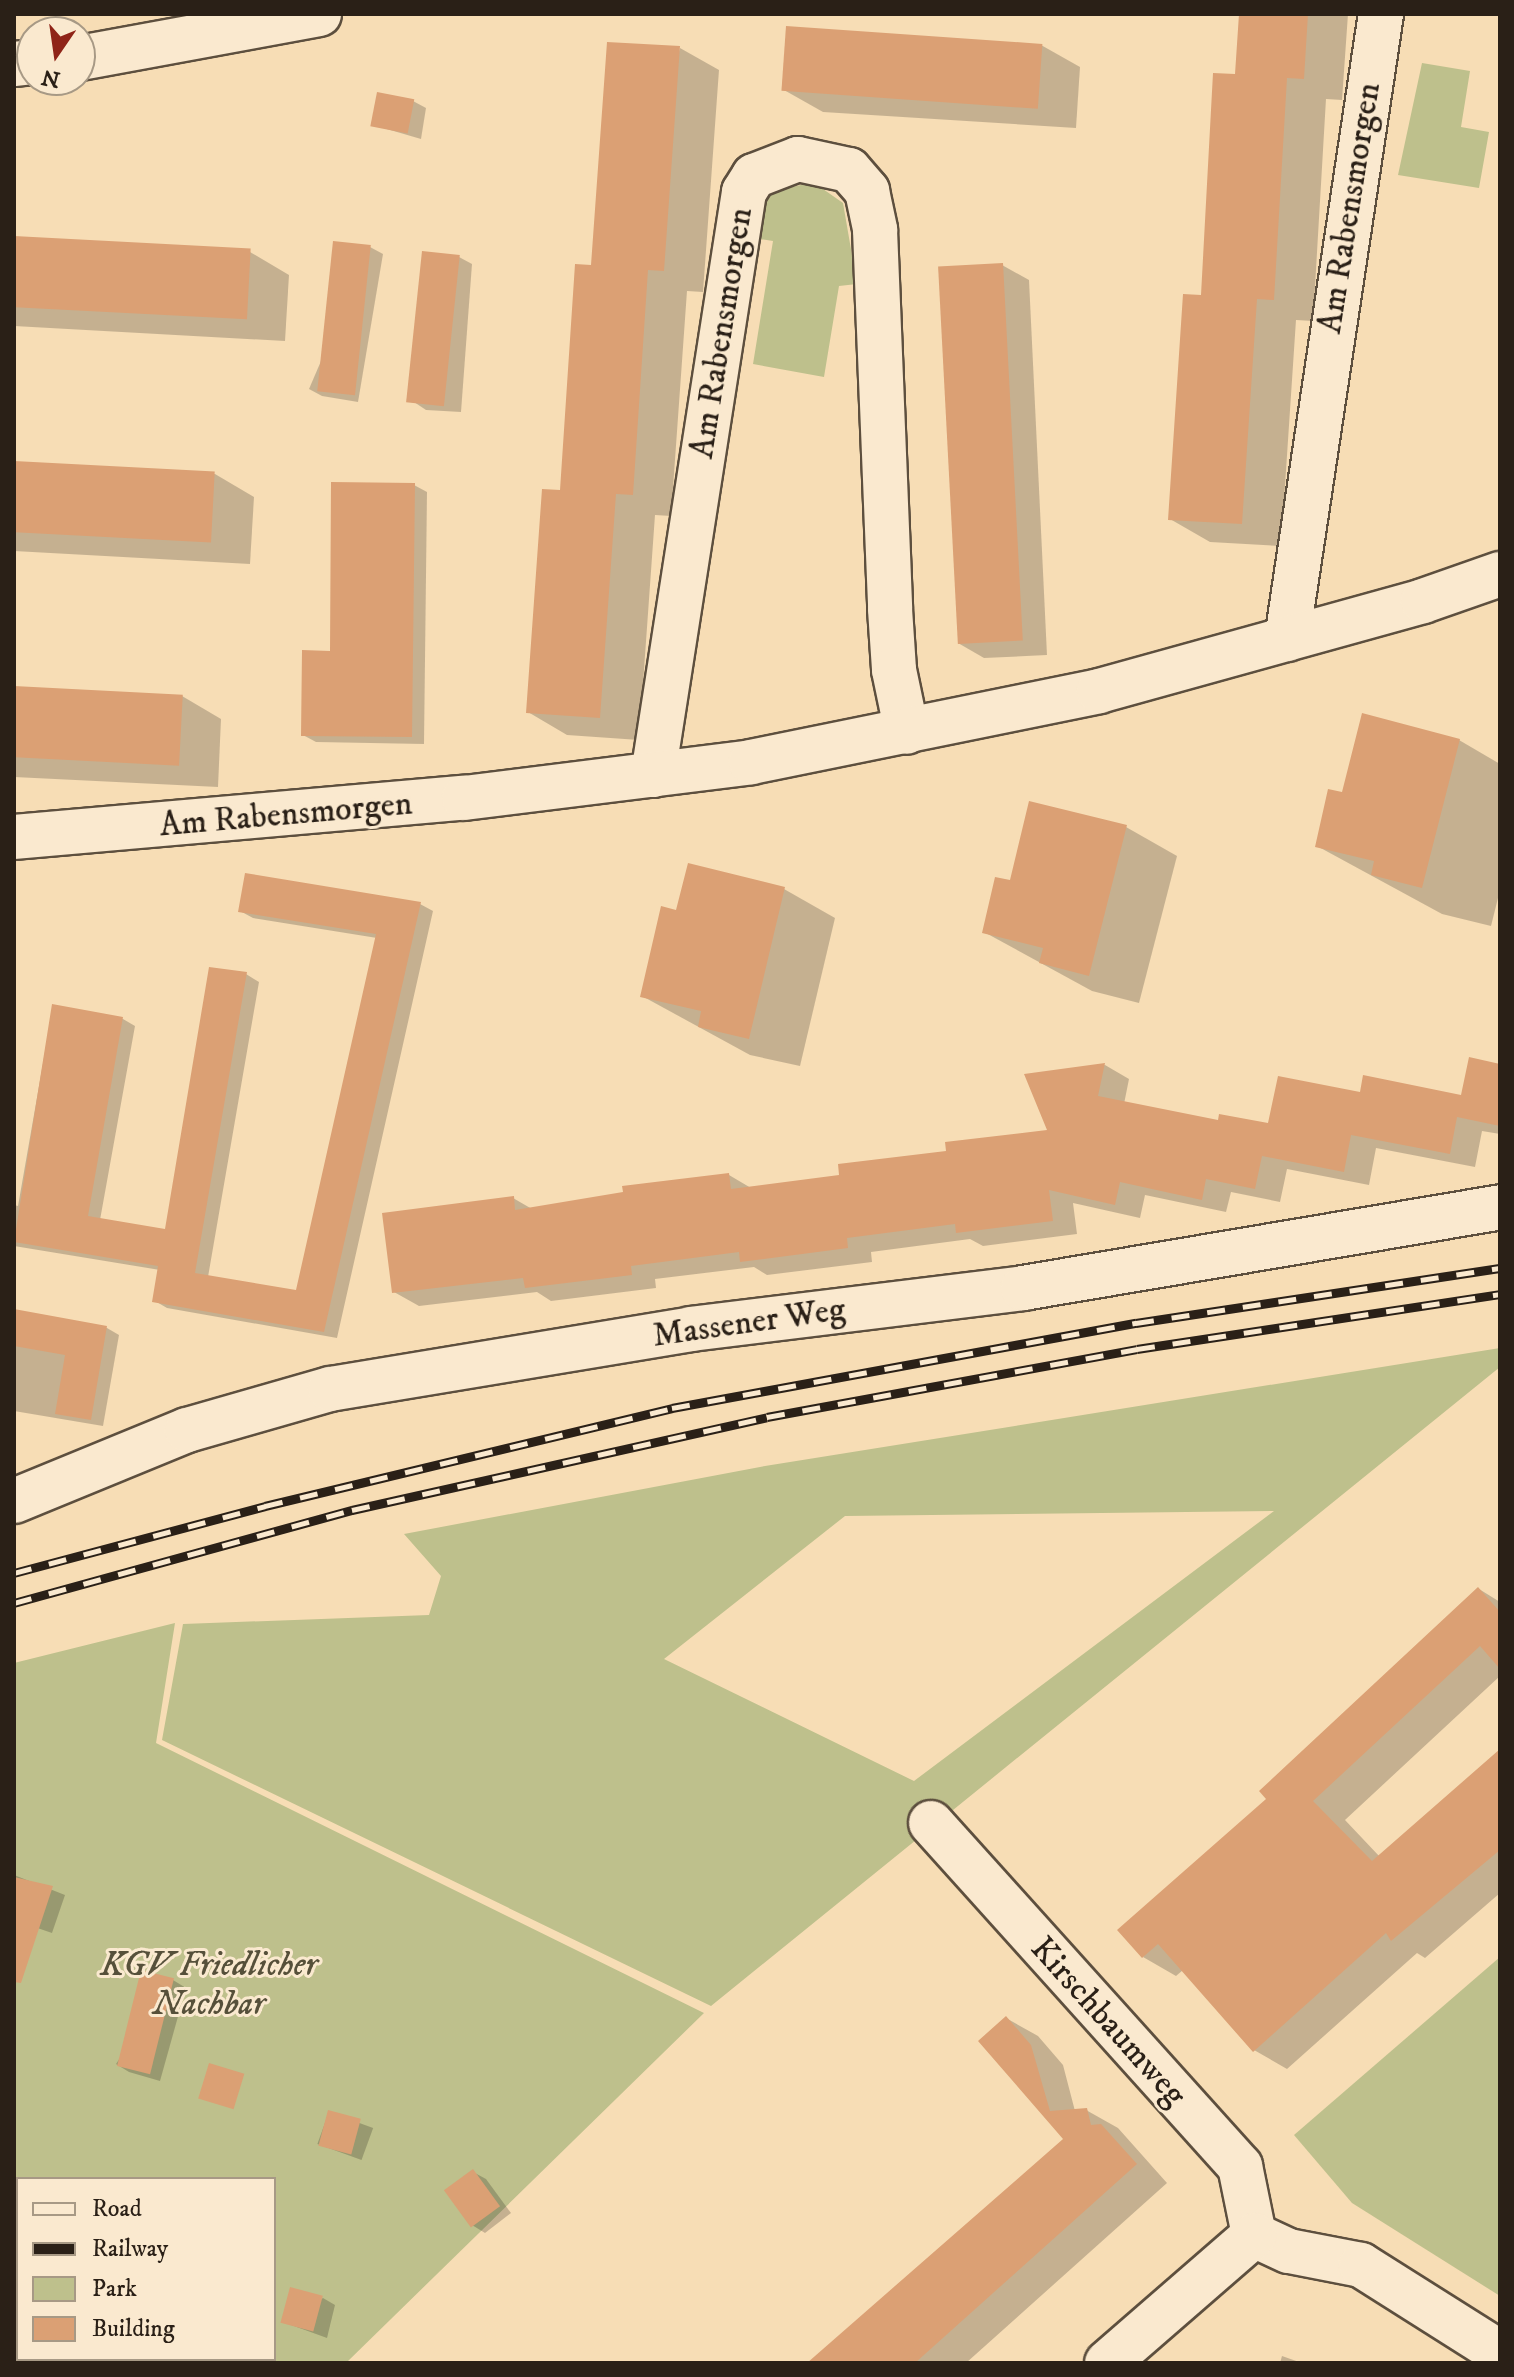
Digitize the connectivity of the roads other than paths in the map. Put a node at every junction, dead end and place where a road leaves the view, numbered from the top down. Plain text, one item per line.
1 (319, 14) edge
2 (1381, 14) edge
3 (96, 55) edge
4 (1500, 574) edge
5 (1287, 639) junction
6 (907, 732) junction
7 (653, 775) junction
8 (14, 837) edge
9 (1500, 1207) edge
10 (14, 1501) edge
11 (931, 1823) dead end
12 (1254, 2235) junction
13 (1500, 2353) edge
14 (1107, 2363) edge

1 - 3 street
2 - 5 street, Am Rabensmorgen
4 - 5 street, Am Rabensmorgen
5 - 6 street, Am Rabensmorgen
6 - 7 street, Am Rabensmorgen
6 - 7 street, Am Rabensmorgen
7 - 8 street, Am Rabensmorgen
9 - 10 street, Massener Weg
11 - 12 street, Kirschbaumweg
12 - 13 street
12 - 14 street

